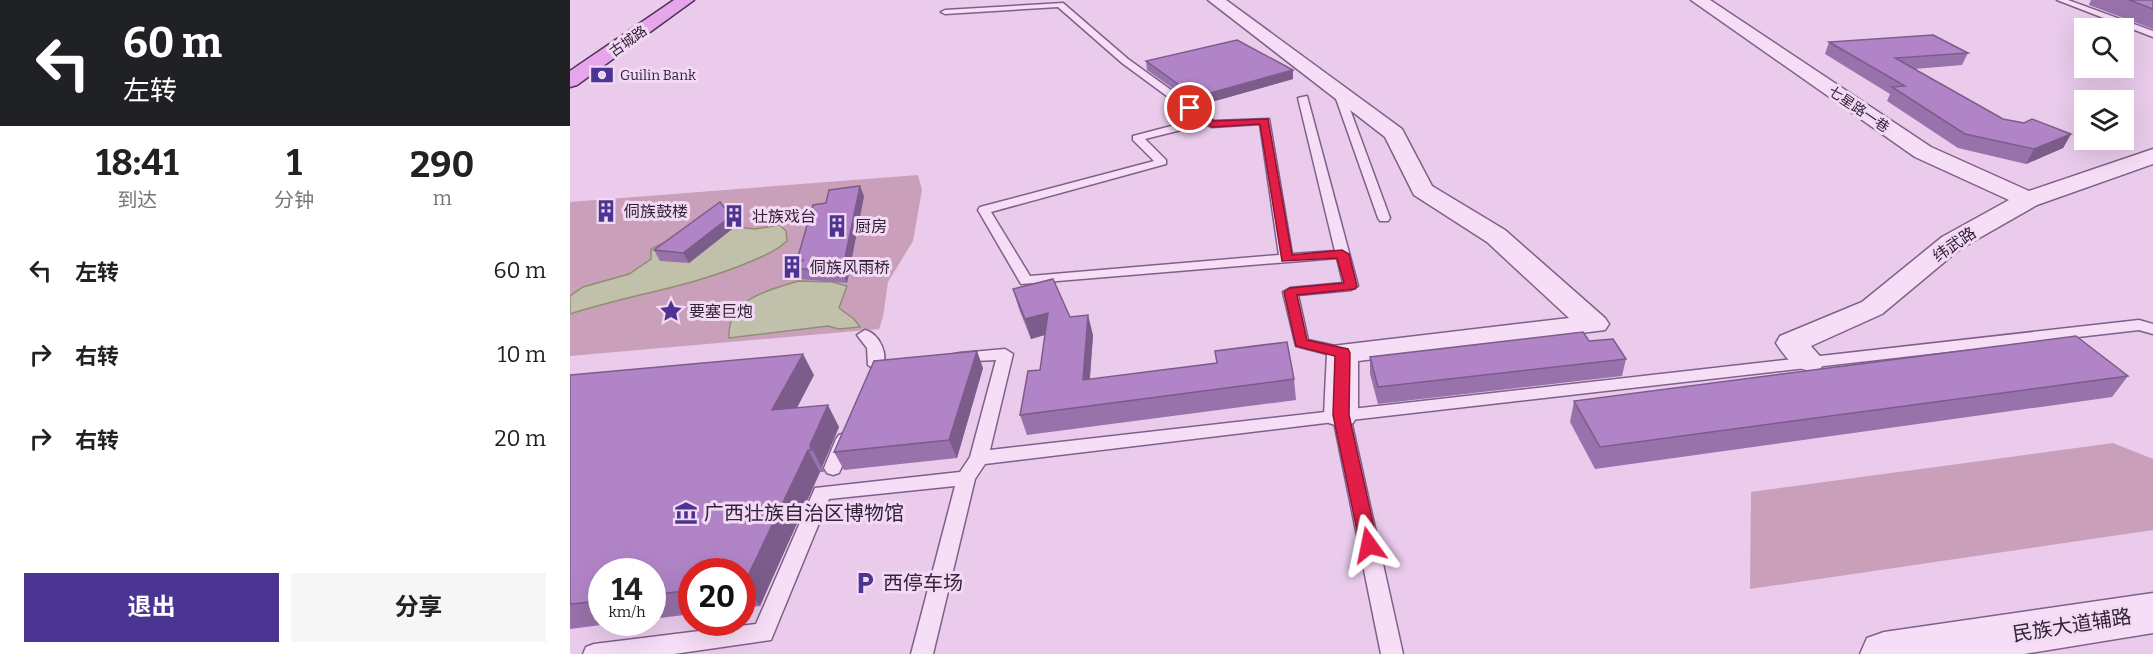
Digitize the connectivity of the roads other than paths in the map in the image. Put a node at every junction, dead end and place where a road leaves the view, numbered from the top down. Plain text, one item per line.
1 (662, 0) edge
2 (686, 0) edge
3 (1216, 0) edge
4 (1699, 0) edge
5 (2061, 0) edge
6 (945, 12) dead end
7 (2153, 34) edge
8 (570, 63) edge
9 (570, 81) edge
10 (1340, 93) junction
11 (1303, 98) dead end
12 (1206, 120) junction
13 (2153, 156) edge
14 (2028, 200) junction
15 (1384, 218) dead end
16 (1342, 254) junction
17 (1286, 259) junction
18 (2153, 329) edge
19 (866, 335) dead end
20 (1343, 353) junction
21 (946, 359) edge
22 (1809, 362) junction
23 (867, 385) edge
24 (1341, 415) junction
25 (850, 427) edge
26 (979, 458) junction
27 (833, 468) edge
28 (966, 478) junction
29 (2153, 613) edge
30 (594, 654) edge
31 (922, 654) edge
32 (1392, 654) edge
33 (1884, 654) edge

1 - 8 main road, 古城路
2 - 9 main road, 古城路
3 - 10 street
4 - 14 street, 七星路一巷
5 - 7 lane
6 - 12 lane
10 - 15 lane
10 - 20 street
11 - 16 lane
12 - 17 lane
12 - 17 lane
13 - 14 street, 纬武路
14 - 22 street, 纬武路
16 - 17 lane
16 - 20 lane
18 - 22 lane
19 - 23 lane
20 - 24 street
21 - 26 lane
22 - 24 lane
24 - 26 lane
24 - 32 lane
25 - 27 lane
26 - 28 lane
28 - 30 lane
28 - 31 lane
29 - 33 street, 民族大道辅路

